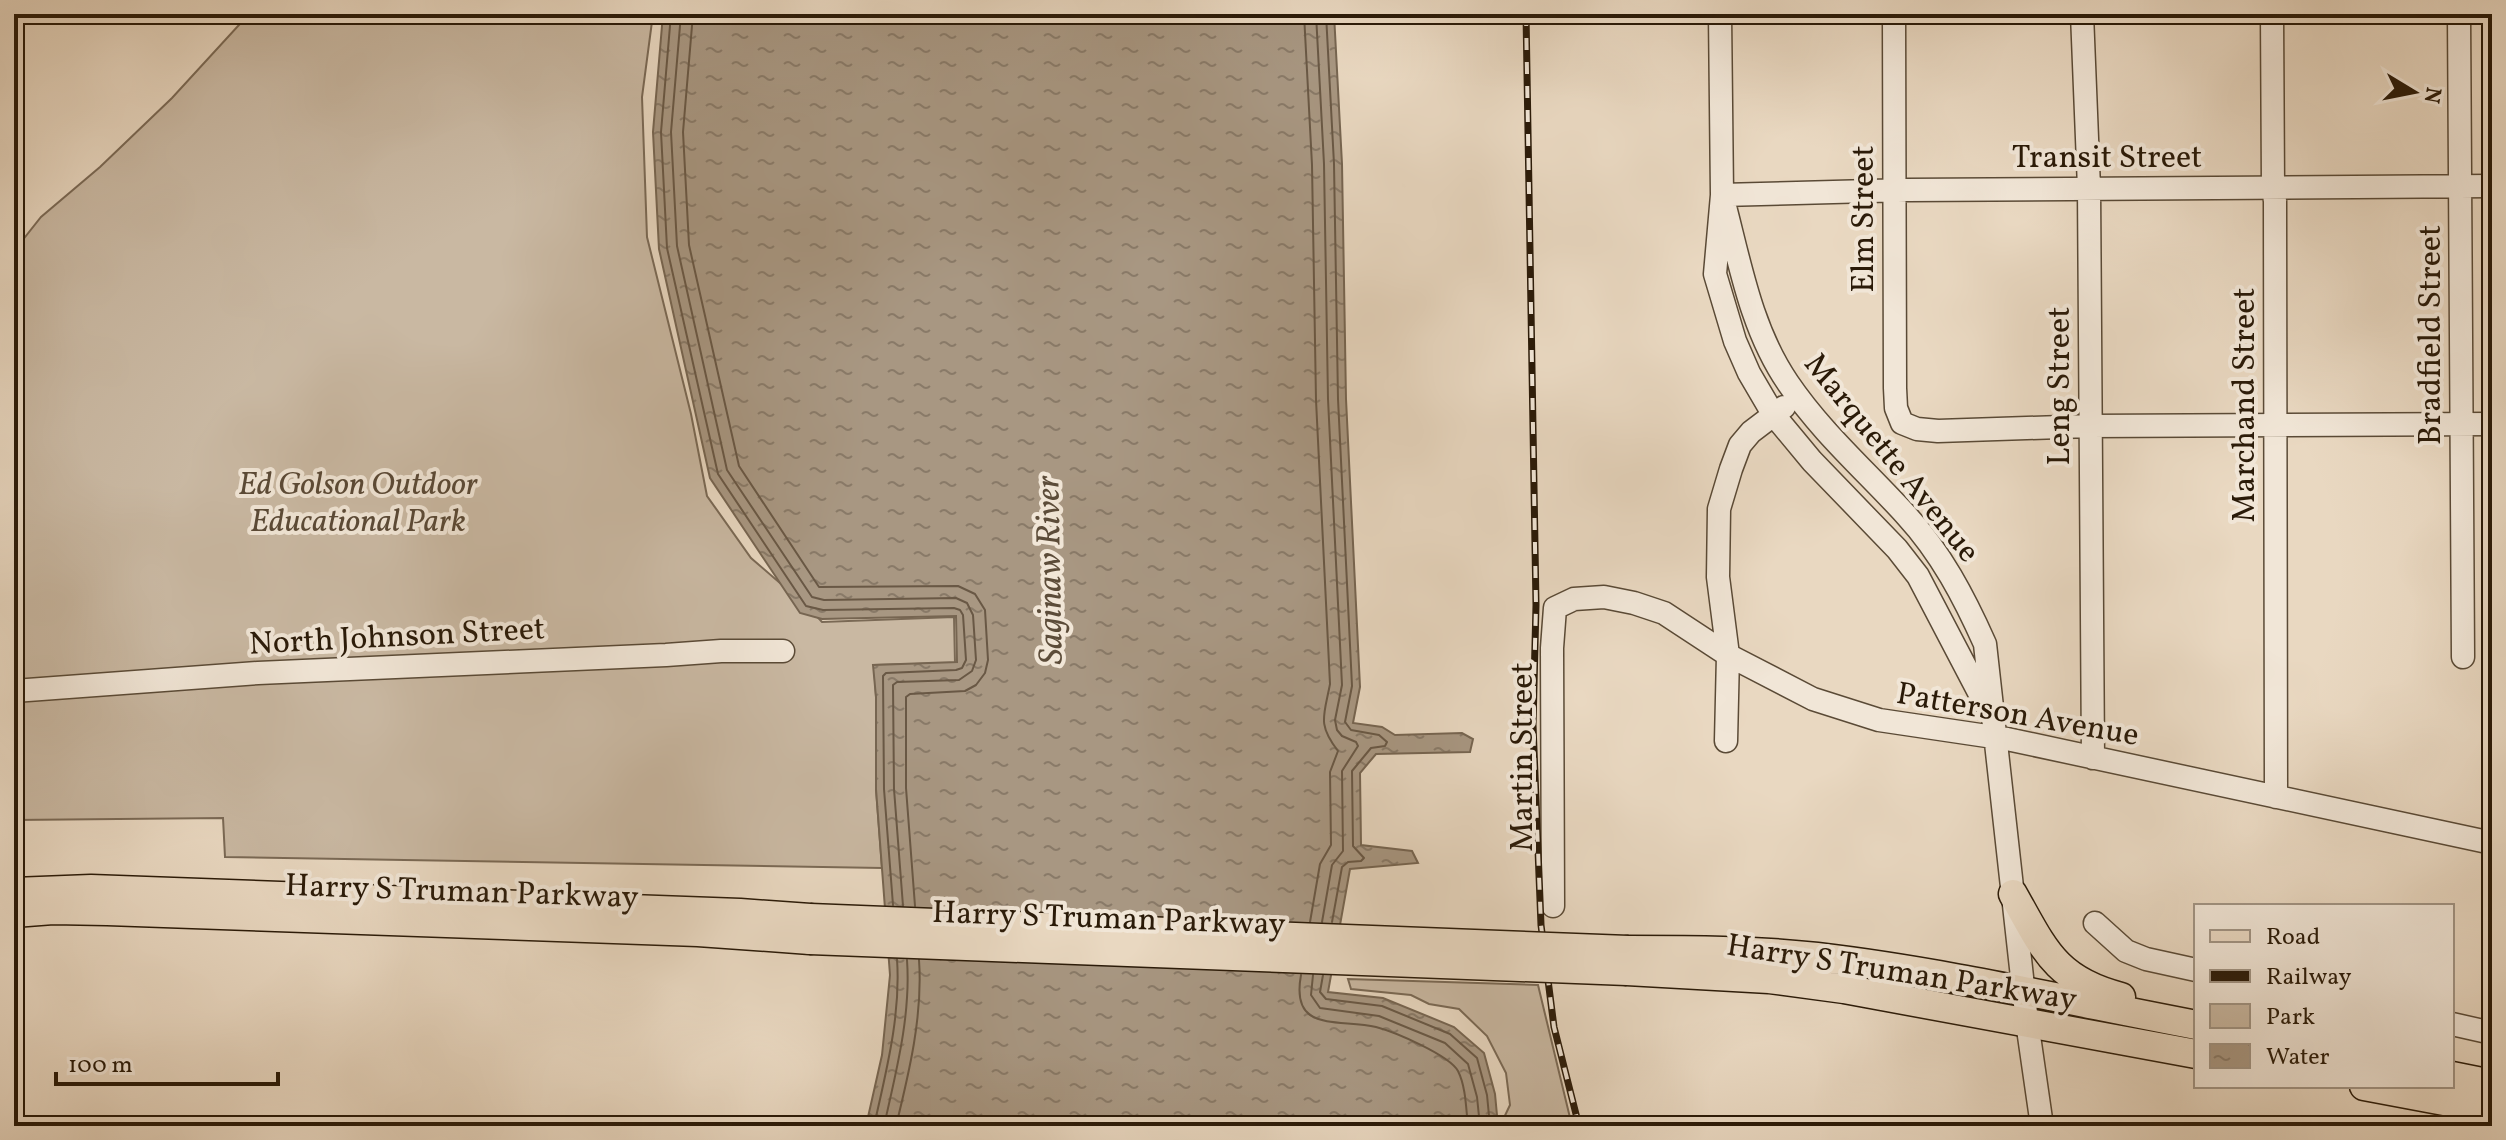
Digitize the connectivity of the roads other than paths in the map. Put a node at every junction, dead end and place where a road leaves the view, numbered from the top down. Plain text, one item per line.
1 (1720, 14) edge
2 (1894, 14) edge
3 (2082, 14) edge
4 (2272, 14) edge
5 (2459, 14) edge
6 (2461, 186) junction
7 (2492, 186) edge
8 (2089, 188) junction
9 (2273, 188) junction
10 (1894, 190) junction
11 (1722, 195) junction
12 (1799, 397) junction
13 (1773, 414) junction
14 (2492, 424) edge
15 (2274, 425) junction
16 (2460, 425) junction
17 (2090, 426) junction
18 (1555, 608) joint
19 (783, 651) dead end
20 (1728, 655) junction
21 (2463, 657) dead end
22 (14, 691) edge
23 (1992, 726) junction
24 (1726, 741) dead end
25 (2093, 758) junction
26 (2276, 797) junction
27 (2492, 843) edge
28 (14, 892) edge
29 (2013, 894) junction
30 (50, 900) junction
31 (1553, 906) dead end
32 (14, 913) edge
33 (2095, 923) dead end
34 (1628, 960) junction
35 (2194, 970) edge
36 (2024, 993) junction
37 (2027, 1022) junction
38 (2188, 1023) edge
39 (2454, 1024) edge
40 (2492, 1033) edge
41 (2194, 1054) edge
42 (2454, 1076) edge
43 (2492, 1084) edge
44 (2375, 1088) edge
45 (2492, 1110) edge
46 (2042, 1126) edge

1 - 11 street, Marquette Avenue
2 - 10 street, Elm Street
3 - 8 street, Leng Street
4 - 9 street, Marchand Street
5 - 6 street, Bradfield Street
6 - 7 street, Transit Street
6 - 9 street, Transit Street
6 - 16 street, Bradfield Street
8 - 9 street, Transit Street
8 - 10 street, Transit Street
8 - 17 street, Leng Street
9 - 15 street, Marchand Street
10 - 11 street, Transit Street
10 - 17 street, Elm Street
11 - 12 street, Marquette Avenue
11 - 13 street, Marquette Avenue
12 - 13 street
12 - 23 street, Marquette Avenue
13 - 20 street
13 - 23 street, Marquette Avenue
14 - 16 street
15 - 16 street
15 - 17 street
15 - 26 street, Marchand Street
16 - 21 street, Bradfield Street
17 - 25 street, Leng Street
18 - 20 street, Patterson Avenue
18 - 31 street, Martin Street
19 - 22 street, North Johnson Street
20 - 23 street, Patterson Avenue
20 - 24 street
23 - 25 street, Patterson Avenue
23 - 29 street, Marquette Avenue
25 - 26 street, Patterson Avenue
26 - 27 street, Patterson Avenue
28 - 30 main road, Harry S Truman Parkway
29 - 36 street, Marquette Avenue
29 - 38 main road
30 - 32 main road, Harry S Truman Parkway
30 - 34 main road, Harry S Truman Parkway, bridge
33 - 35 street
34 - 36 main road, Harry S Truman Parkway
34 - 37 main road, Harry S Truman Parkway
36 - 37 street, Marquette Avenue
36 - 38 main road, Harry S Truman Parkway
37 - 41 main road, Harry S Truman Parkway
37 - 46 street, Marquette Avenue
39 - 40 street
42 - 43 main road
44 - 45 main road

